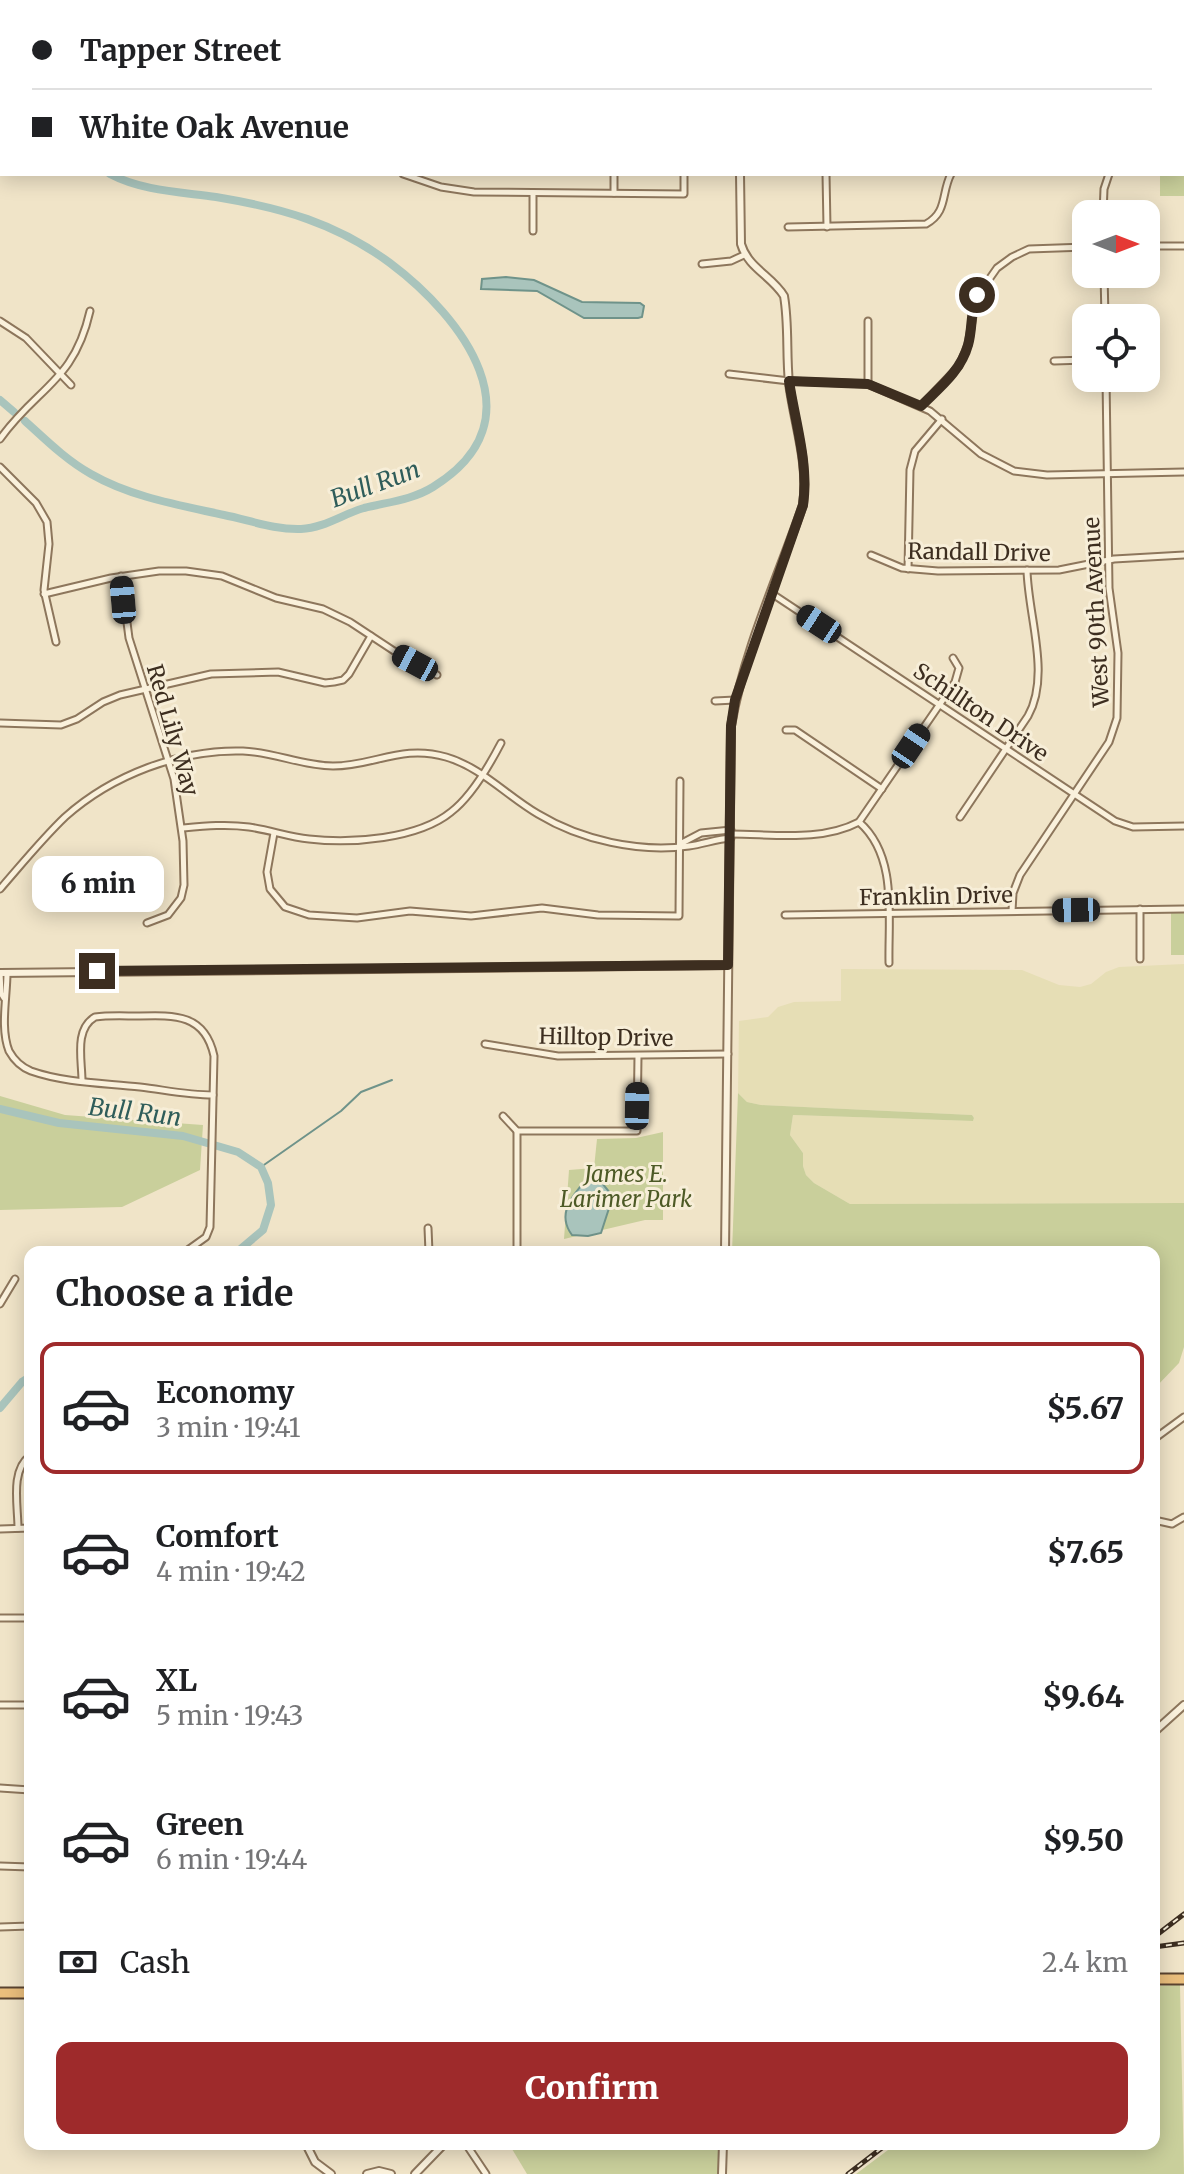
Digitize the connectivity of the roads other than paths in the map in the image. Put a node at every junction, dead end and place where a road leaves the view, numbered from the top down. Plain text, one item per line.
1 (410, 176) edge
2 (614, 176) edge
3 (684, 176) edge
4 (740, 176) edge
5 (826, 176) edge
6 (950, 176) edge
7 (1108, 176) edge
8 (533, 193) junction
9 (614, 193) junction
10 (1104, 200) edge
11 (788, 227) dead end
12 (827, 227) junction
13 (533, 231) dead end
14 (1160, 246) edge
15 (1184, 246) edge
16 (1072, 247) edge
17 (744, 255) junction
18 (702, 264) dead end
19 (90, 311) dead end
20 (0, 321) edge
21 (868, 321) dead end
22 (1072, 360) edge
23 (1054, 361) dead end
24 (729, 374) dead end
25 (62, 375) junction
26 (789, 381) junction
27 (868, 384) junction
28 (71, 385) dead end
29 (1106, 392) edge
30 (921, 406) junction
31 (942, 419) junction
32 (0, 439) edge
33 (0, 467) edge
34 (1184, 472) edge
35 (1107, 474) junction
36 (871, 555) dead end
37 (1184, 555) edge
38 (1109, 559) junction
39 (908, 569) junction
40 (1027, 570) junction
41 (121, 576) junction
42 (771, 593) junction
43 (44, 594) junction
44 (371, 636) junction
45 (56, 642) dead end
46 (953, 658) dead end
47 (437, 675) dead end
48 (146, 688) junction
49 (735, 700) junction
50 (715, 701) dead end
51 (939, 703) junction
52 (0, 723) edge
53 (786, 730) dead end
54 (501, 743) dead end
55 (1007, 749) junction
56 (169, 762) junction
57 (482, 775) junction
58 (680, 781) dead end
59 (882, 789) junction
60 (1074, 794) junction
61 (960, 817) dead end
62 (859, 822) junction
63 (1184, 826) edge
64 (182, 828) junction
65 (274, 833) junction
66 (731, 834) junction
67 (679, 845) junction
68 (0, 889) edge
69 (1140, 909) junction
70 (1184, 909) edge
71 (1012, 911) junction
72 (888, 914) junction
73 (785, 915) dead end
74 (147, 923) dead end
75 (1140, 959) dead end
76 (889, 963) dead end
77 (728, 965) junction
78 (3, 973) edge
79 (485, 1044) dead end
80 (728, 1054) junction
81 (638, 1056) junction
82 (82, 1081) junction
83 (213, 1095) junction
84 (503, 1116) dead end
85 (517, 1131) junction
86 (428, 1228) dead end
87 (194, 1246) edge
88 (429, 1246) edge
89 (517, 1246) edge
90 (725, 1246) edge
91 (15, 1279) dead end
92 (0, 1304) edge
93 (1184, 1417) edge
94 (1160, 1435) edge
95 (24, 1461) edge
96 (1184, 1517) edge
97 (1160, 1521) edge
98 (18, 1528) junction
99 (24, 1528) edge
100 (0, 1529) edge
101 (0, 1618) edge
102 (24, 1618) edge
103 (0, 1705) edge
104 (24, 1705) edge
105 (1184, 1705) edge
106 (1160, 1727) edge
107 (0, 1788) edge
108 (24, 1790) edge
109 (0, 1866) edge
110 (24, 1867) edge
111 (24, 1926) edge
112 (0, 1927) edge
113 (1160, 1979) edge
114 (1184, 1979) edge
115 (0, 1993) edge
116 (24, 1993) edge
117 (309, 2150) edge
118 (438, 2150) edge
119 (470, 2150) edge
120 (723, 2150) edge
121 (382, 2172) edge
122 (331, 2174) edge
123 (367, 2174) edge
124 (391, 2174) edge
125 (415, 2174) edge
126 (486, 2174) edge
127 (722, 2174) edge

1 - 8 street
2 - 9 street
3 - 9 street
4 - 17 street
5 - 12 street
6 - 12 street
7 - 10 street
8 - 9 street
8 - 13 street
11 - 12 street
14 - 15 street
16 - 30 street
17 - 18 street
17 - 26 street
19 - 25 street
20 - 25 street
21 - 27 street
22 - 23 street
24 - 26 street
25 - 28 street
25 - 32 street
26 - 27 street
26 - 42 street
27 - 30 street
29 - 35 street, West 90th Avenue
30 - 31 street
31 - 35 street
31 - 39 street
33 - 43 street
34 - 35 street
35 - 38 street, West 90th Avenue
36 - 39 street, Randall Drive
37 - 38 street, Randall Drive
38 - 40 street, Randall Drive
38 - 60 street, West 90th Avenue
39 - 40 street, Randall Drive
40 - 55 street
41 - 43 street
41 - 44 street
41 - 48 street, Red Lily Way
42 - 49 street
42 - 51 street, Schillton Drive
43 - 45 street
44 - 47 street
44 - 48 street
46 - 51 street
48 - 52 street
48 - 56 street, Red Lily Way
49 - 50 street
49 - 66 street
51 - 55 street, Schillton Drive
51 - 59 street
53 - 59 street
54 - 57 street
55 - 60 street, Schillton Drive
55 - 61 street
56 - 57 street
56 - 64 street, Red Lily Way
56 - 68 street
57 - 65 street
57 - 67 street
58 - 67 street
59 - 62 street
60 - 63 street, Schillton Drive
60 - 71 street, West 90th Avenue
62 - 66 street
62 - 72 street
64 - 65 street
64 - 74 street, Red Lily Way
65 - 67 street
66 - 67 street
66 - 77 street
69 - 70 street, Franklin Drive
69 - 71 street, Franklin Drive
69 - 75 street
71 - 72 street, Franklin Drive
72 - 73 street, Franklin Drive
72 - 76 street
77 - 78 street
77 - 80 street
78 - 82 street
79 - 81 street, Hilltop Drive
80 - 81 street, Hilltop Drive
80 - 90 street
81 - 85 street
82 - 83 street
82 - 83 street
83 - 87 street
84 - 85 street
85 - 89 street
86 - 88 street
91 - 92 street
93 - 94 street
95 - 98 street
96 - 97 street
98 - 99 street
98 - 100 street
101 - 102 street
103 - 104 street
105 - 106 street
107 - 108 street
109 - 110 street
111 - 112 street
113 - 114 highway
115 - 116 highway
117 - 122 street
118 - 125 street
119 - 126 street
120 - 127 street
121 - 123 street
121 - 124 street

